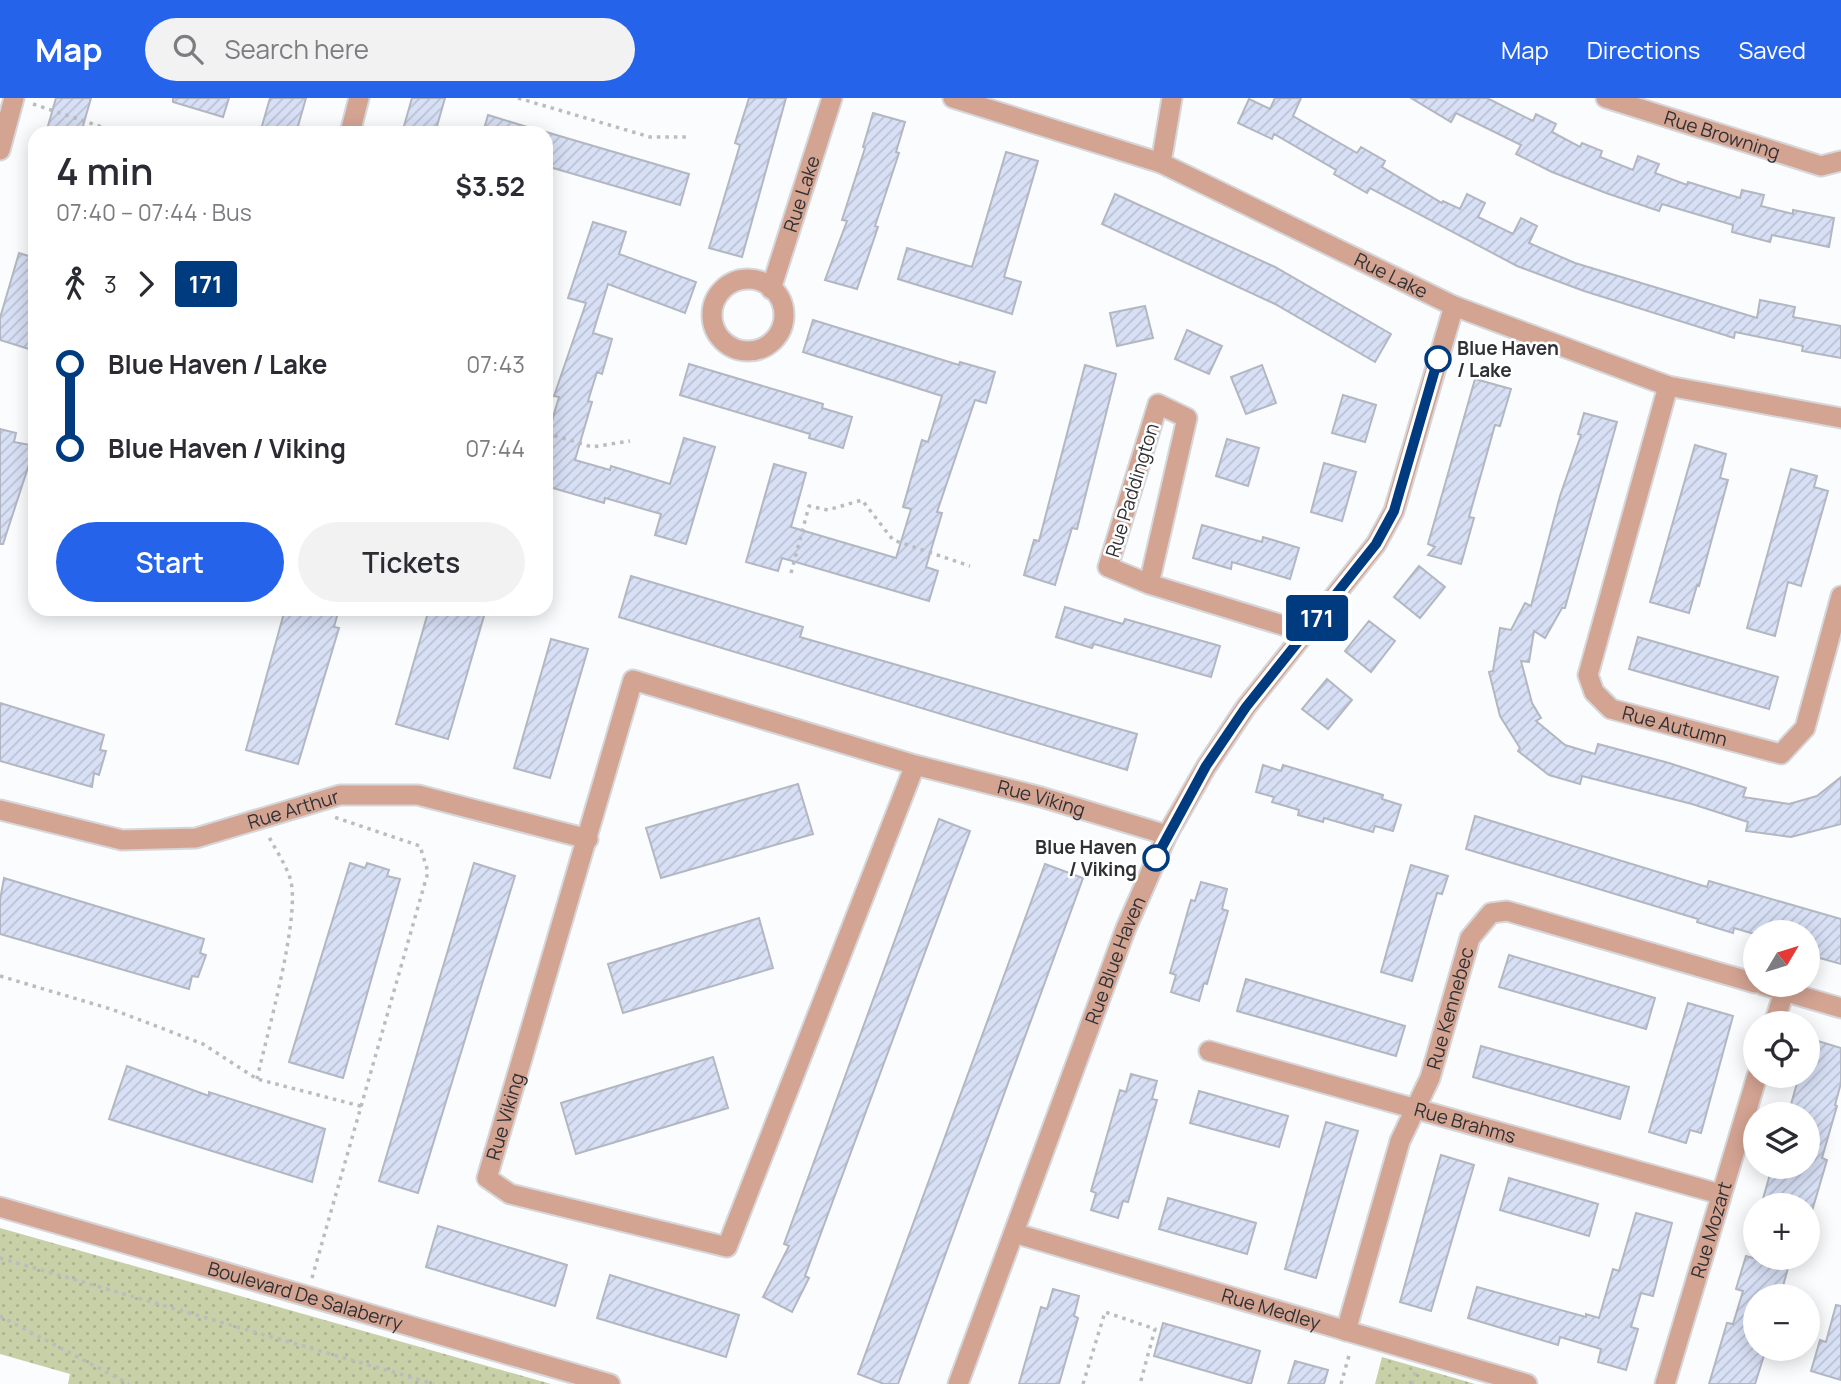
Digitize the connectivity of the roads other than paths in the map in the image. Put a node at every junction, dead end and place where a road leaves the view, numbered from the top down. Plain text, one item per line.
1 (14, 98) edge
2 (359, 98) edge
3 (832, 98) edge
4 (953, 98) edge
5 (1172, 98) edge
6 (1612, 99) edge
7 (353, 126) edge
8 (0, 150) edge
9 (1841, 160) edge
10 (1161, 163) junction
11 (771, 289) dead end
12 (1454, 306) junction
13 (1668, 386) junction
14 (1841, 418) edge
15 (1149, 584) junction
16 (1841, 596) edge
17 (1305, 632) junction
18 (915, 765) junction
19 (0, 810) edge
20 (1167, 835) junction
21 (588, 839) junction
22 (1743, 980) edge
23 (1805, 998) edge
24 (1841, 1008) edge
25 (1209, 1051) dead end
26 (1753, 1088) edge
27 (1415, 1110) junction
28 (1720, 1194) junction
29 (0, 1207) edge
30 (1014, 1233) junction
31 (1349, 1340) junction
32 (610, 1384) edge
33 (958, 1384) edge
34 (1527, 1384) edge
35 (1665, 1384) edge

1 - 8 street
2 - 7 street
3 - 11 street, Rue Lake
4 - 10 street, Rue Lake
5 - 10 street
6 - 9 street, Rue Browning
10 - 12 street, Rue Lake
12 - 13 street, Rue Lake
12 - 17 street, Rue Blue Haven
13 - 14 street, Rue Lake
13 - 16 street, Rue Autumn
15 - 15 street, Rue Paddington
15 - 17 street, Rue Paddington
17 - 20 street, Rue Blue Haven
18 - 20 street, Rue Viking
18 - 21 street, Rue Viking
18 - 21 street, Rue Viking
19 - 21 street, Rue Arthur
20 - 30 street, Rue Blue Haven
22 - 27 street, Rue Kennebec
23 - 24 street
25 - 27 street, Rue Brahms
26 - 28 street, Rue Mozart
27 - 28 street, Rue Brahms
27 - 31 street, Rue Kennebec
28 - 35 street, Rue Mozart
29 - 32 street, Boulevard De Salaberry
30 - 31 street, Rue Medley
30 - 33 street, Rue Blue Haven
31 - 34 street, Rue Medley

